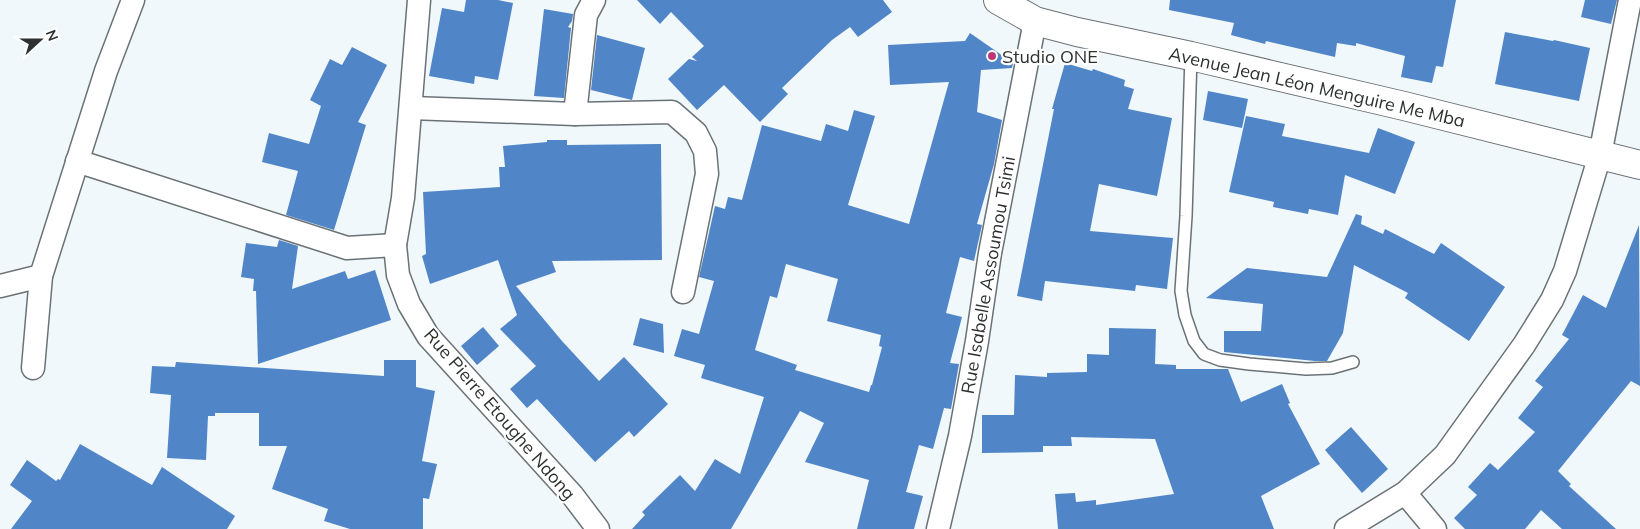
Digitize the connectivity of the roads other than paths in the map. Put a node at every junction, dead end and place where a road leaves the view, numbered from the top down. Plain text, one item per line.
1 (133, 0) edge
2 (419, 0) edge
3 (594, 0) edge
4 (998, 0) edge
5 (1630, 0) edge
6 (1035, 21) junction
7 (1191, 56) junction
8 (411, 108) junction
9 (576, 114) junction
10 (1600, 155) junction
11 (77, 161) junction
12 (1640, 165) edge
13 (395, 245) junction
14 (41, 276) junction
15 (0, 286) edge
16 (683, 292) dead end
17 (1353, 362) dead end
18 (33, 368) dead end
19 (1405, 493) junction
20 (598, 529) edge
21 (938, 529) edge
22 (1346, 529) edge
23 (1435, 529) edge

1 - 11 street
2 - 8 street, Rue Pierre Etoughe Ndong
3 - 9 street
4 - 6 main road, Avenue Jean Léon Menguire Me Mba
5 - 10 street
6 - 7 main road, Avenue Jean Léon Menguire Me Mba
6 - 21 street, Rue Isabelle Assoumou Tsimi
7 - 10 main road, Avenue Jean Léon Menguire Me Mba
7 - 17 lane
8 - 9 street
8 - 13 street, Rue Pierre Etoughe Ndong
9 - 16 street
10 - 12 main road, Avenue Jean Léon Menguire Me Mba
10 - 19 street
11 - 13 street
11 - 14 street
13 - 20 street, Rue Pierre Etoughe Ndong
14 - 15 street
14 - 18 street
19 - 22 street
19 - 23 street

